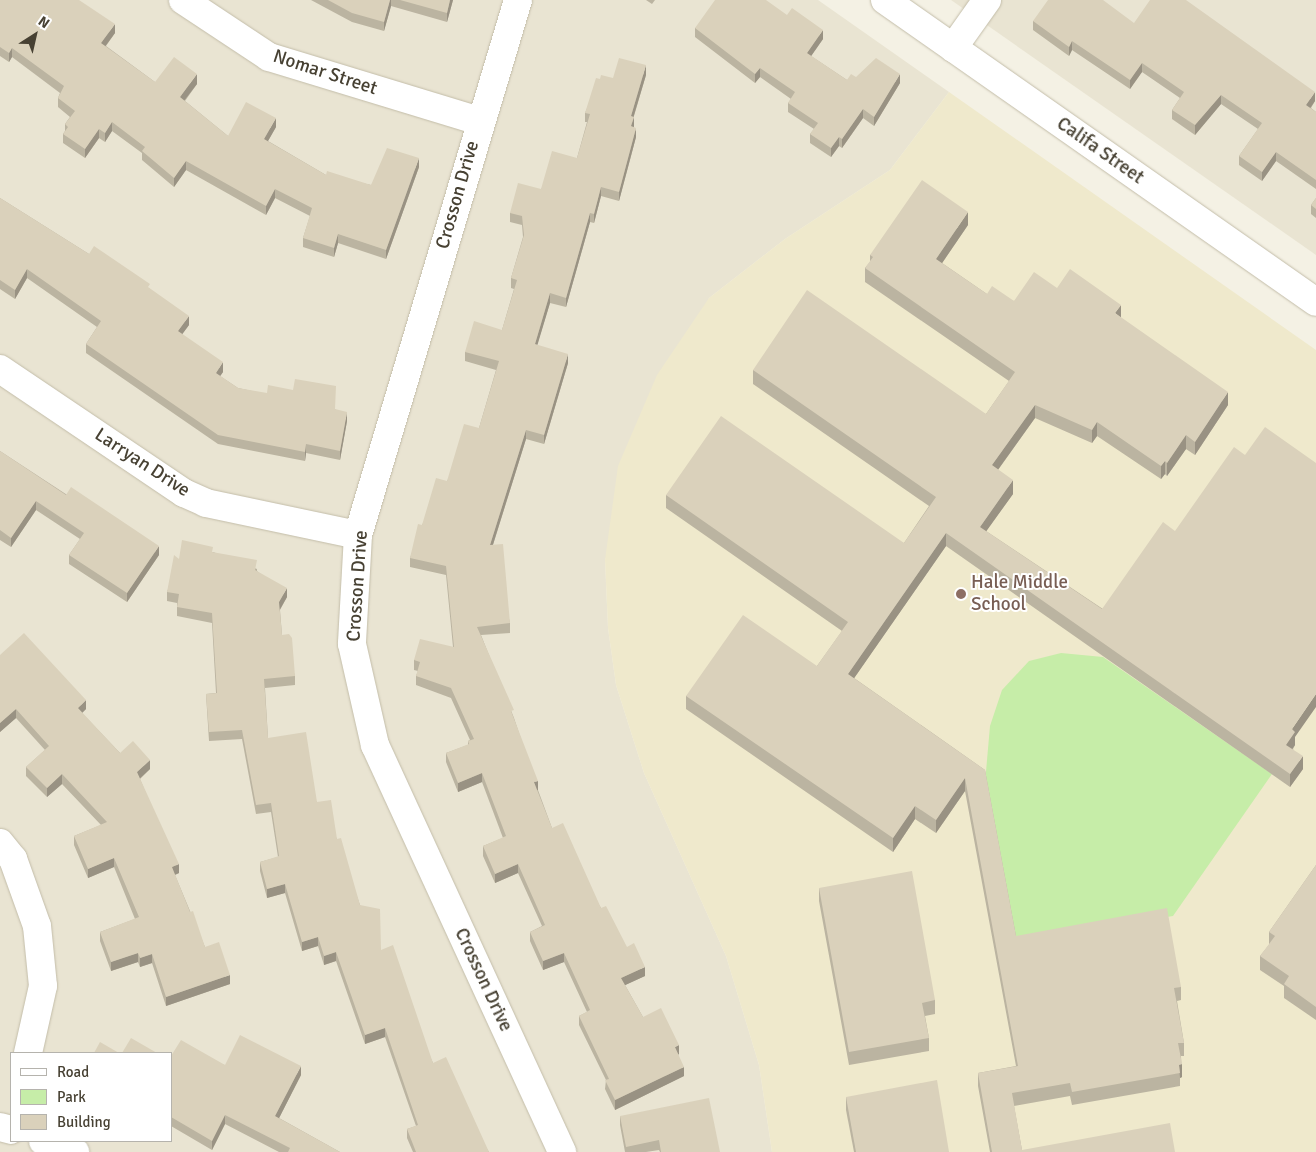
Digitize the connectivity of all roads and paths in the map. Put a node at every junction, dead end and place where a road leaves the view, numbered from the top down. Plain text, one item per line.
1 (183, 0) edge
2 (518, 0) edge
3 (885, 0) edge
4 (987, 0) edge
5 (953, 48) junction
6 (480, 121) junction
7 (1316, 302) edge
8 (0, 369) edge
9 (358, 536) junction
10 (0, 843) edge
11 (28, 1052) edge
12 (46, 1142) edge
13 (75, 1152) edge
14 (562, 1152) edge

1 - 6 street, Nomar Street
2 - 6 street, Crosson Drive
3 - 5 street, Califa Street
4 - 5 street
5 - 7 street, Califa Street
6 - 9 street, Crosson Drive
8 - 9 street, Larryan Drive
9 - 14 street, Crosson Drive
10 - 11 street
12 - 13 street

